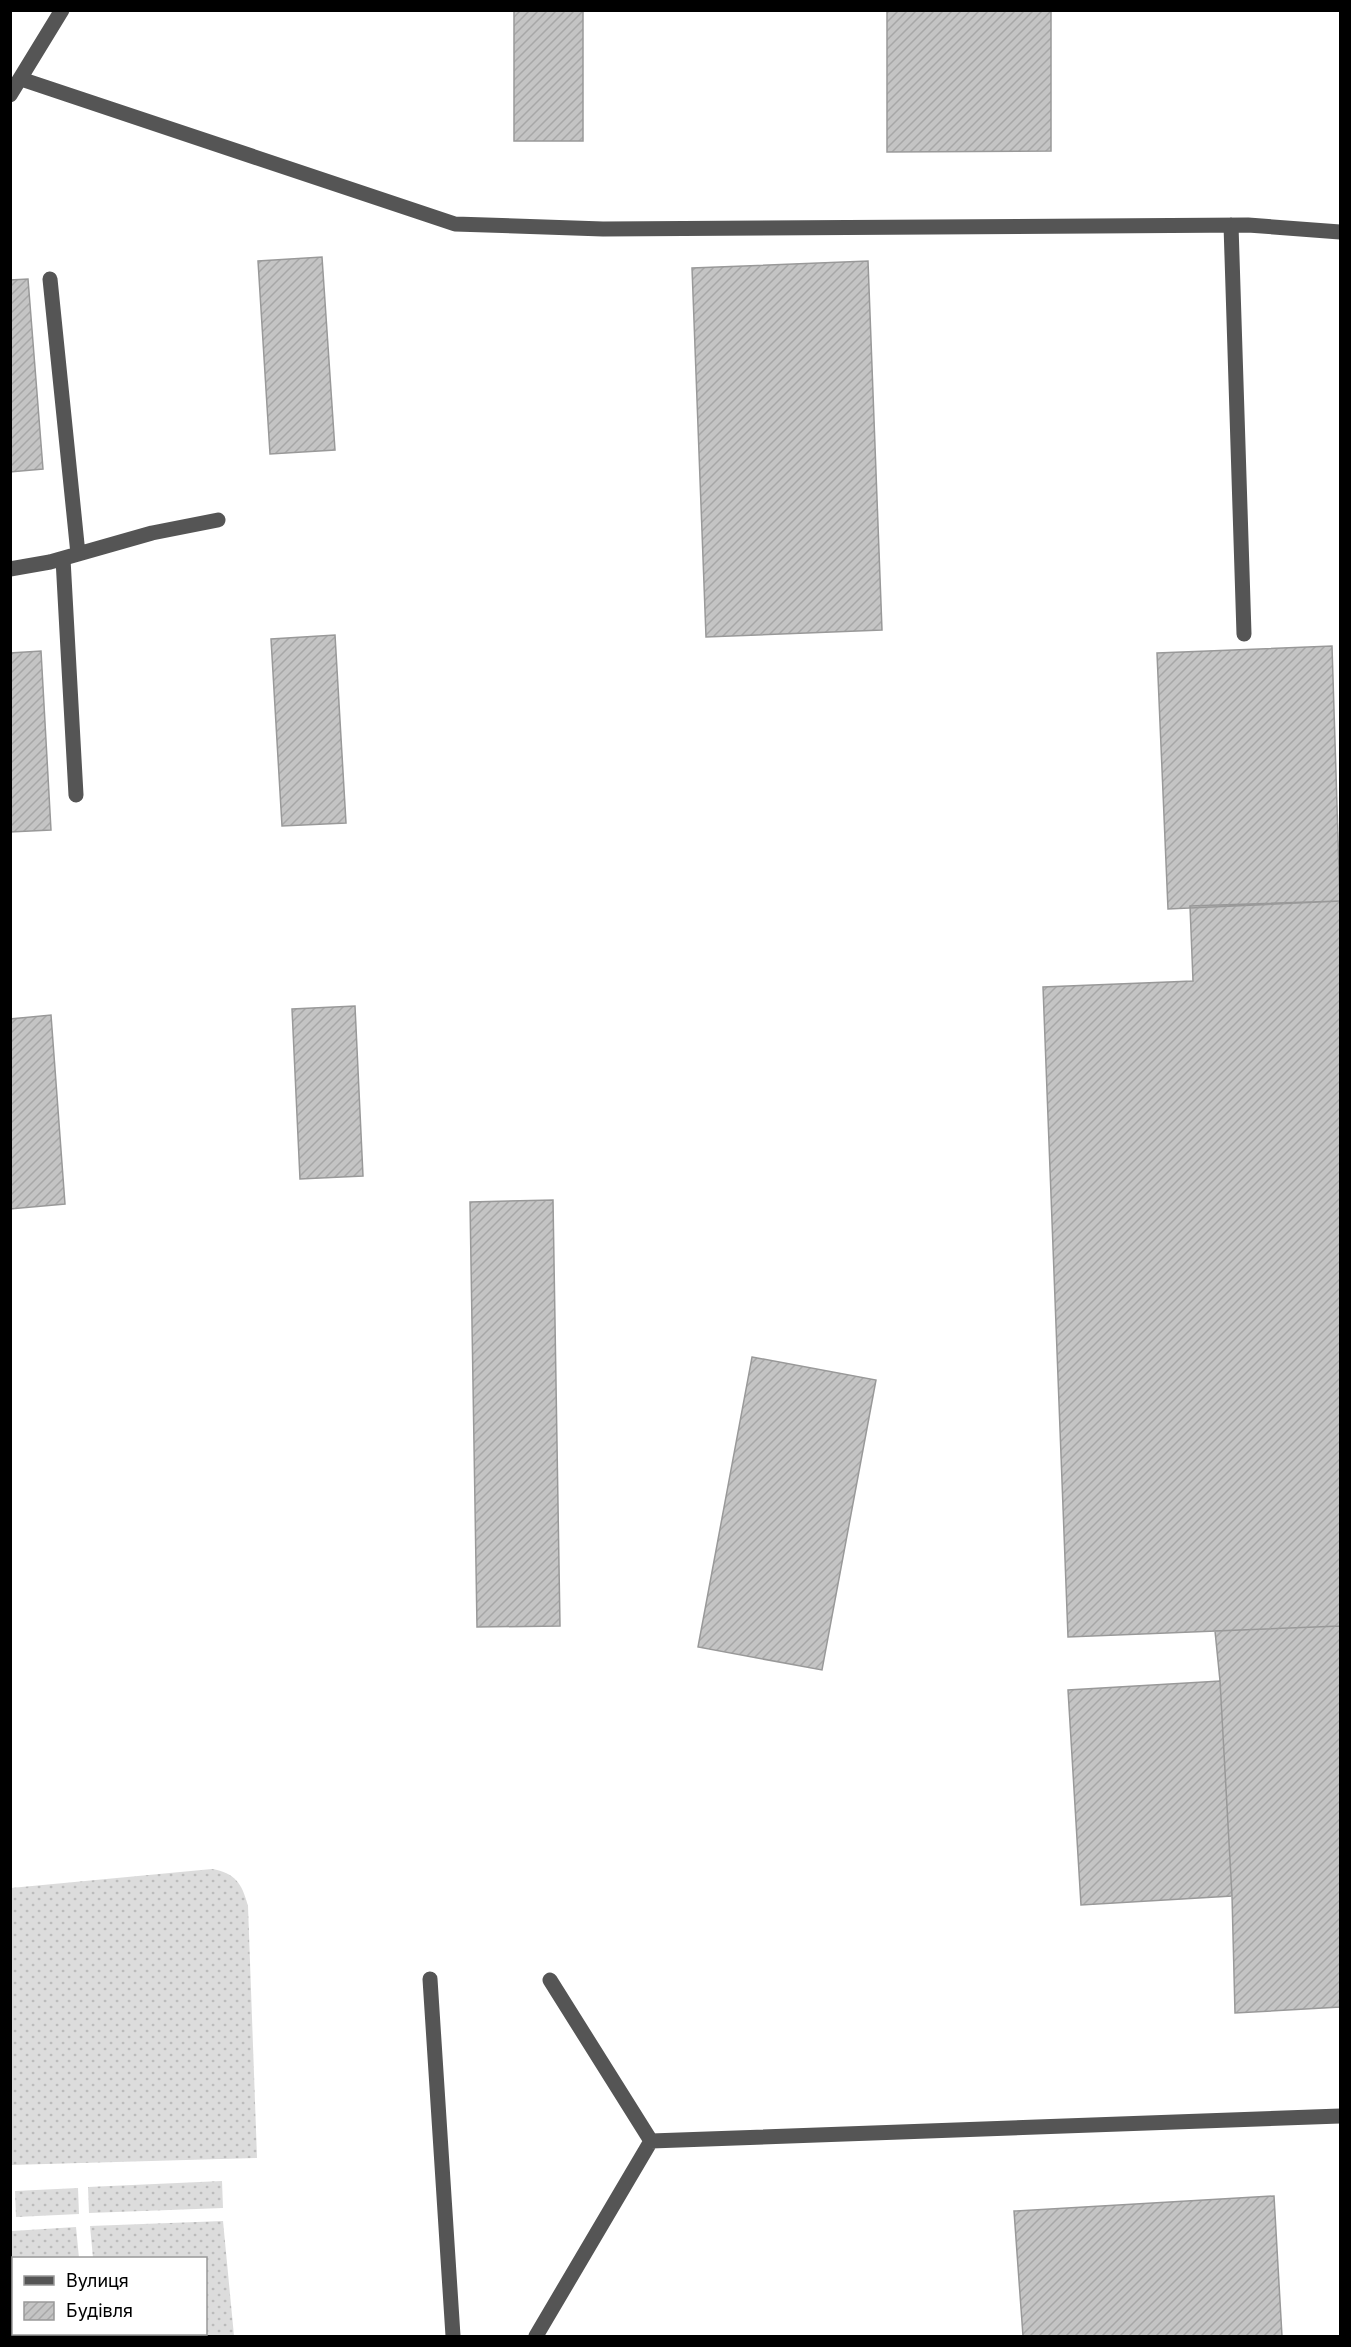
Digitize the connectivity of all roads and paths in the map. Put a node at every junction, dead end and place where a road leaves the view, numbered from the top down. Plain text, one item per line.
1 (62, 10) edge
2 (21, 79) junction
3 (10, 96) edge
4 (1231, 225) junction
5 (1341, 232) edge
6 (50, 279) dead end
7 (218, 520) dead end
8 (78, 554) junction
9 (63, 559) junction
10 (10, 569) edge
11 (1244, 634) dead end
12 (76, 795) dead end
13 (430, 1979) dead end
14 (550, 1980) dead end
15 (1341, 2116) edge
16 (651, 2140) junction
17 (453, 2337) edge
18 (536, 2337) edge

1 - 2 street
2 - 3 street
2 - 4 street
4 - 5 street
4 - 11 street
6 - 8 street
7 - 8 street
8 - 9 street
9 - 10 street
9 - 12 street
13 - 17 street
14 - 16 street
15 - 16 street
16 - 18 street

